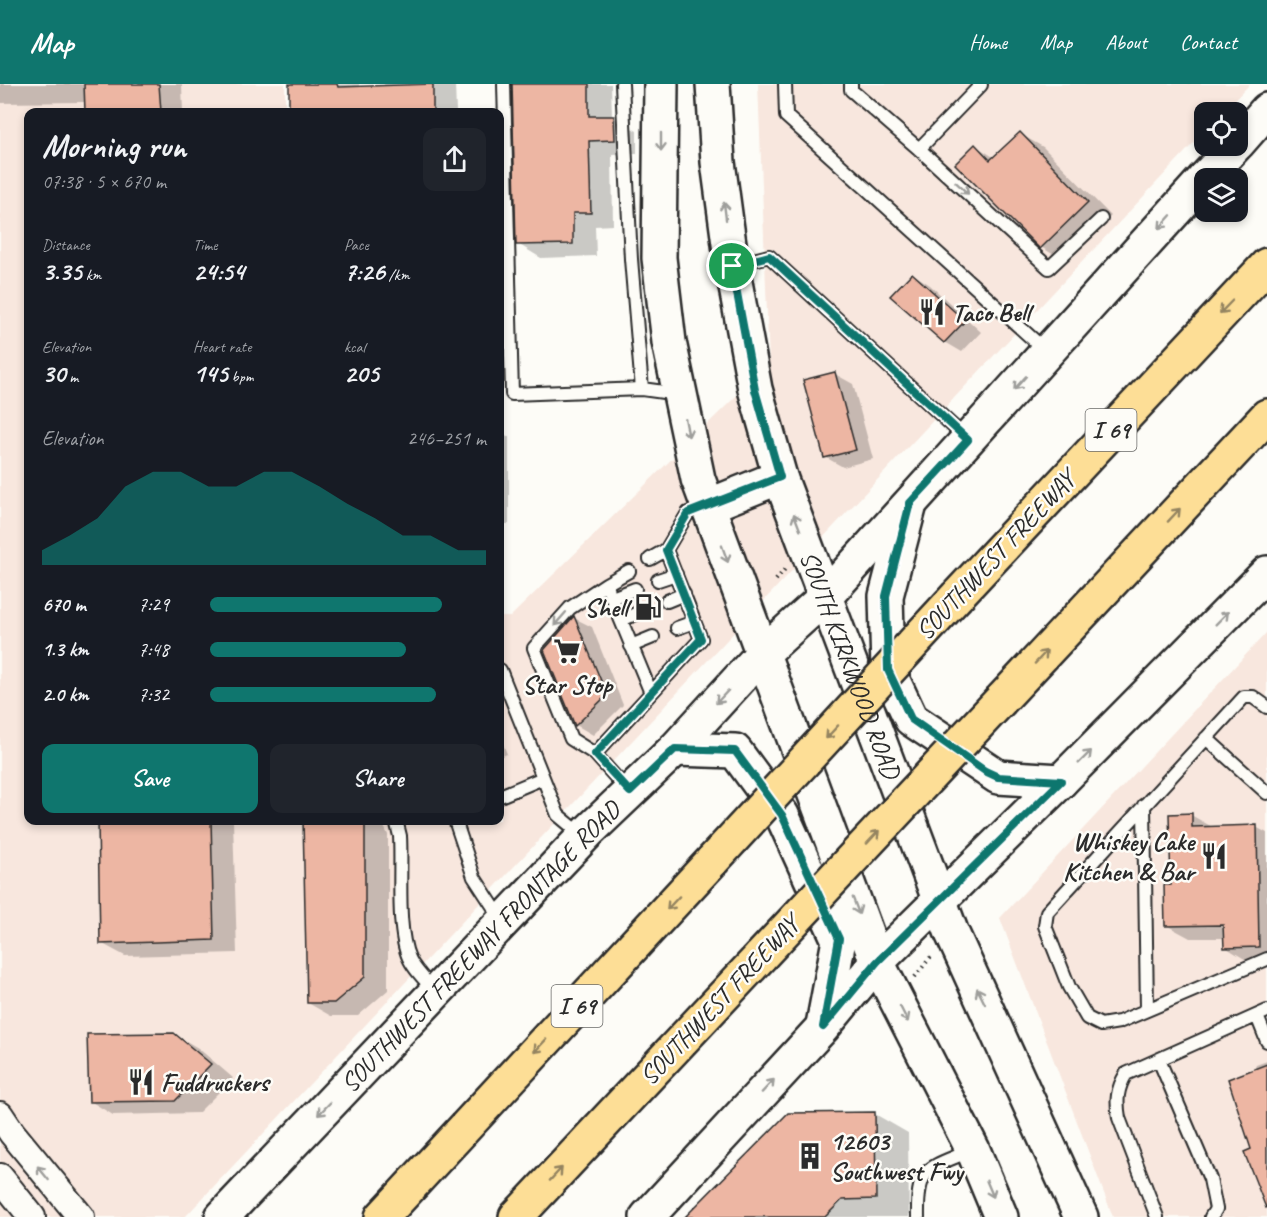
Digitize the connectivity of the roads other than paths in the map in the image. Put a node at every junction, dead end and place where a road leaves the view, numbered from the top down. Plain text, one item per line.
1 (504, 84) edge
2 (622, 84) edge
3 (661, 84) edge
4 (713, 84) edge
5 (785, 84) edge
6 (850, 84) edge
7 (981, 85) edge
8 (1267, 110) edge
9 (1248, 131) edge
10 (919, 149) junction
11 (1225, 156) edge
12 (1215, 168) edge
13 (1194, 191) edge
14 (1101, 219) dead end
15 (1267, 265) edge
16 (732, 266) junction
17 (1047, 353) junction
18 (642, 389) junction
19 (680, 394) junction
20 (1267, 416) edge
21 (968, 440) junction
22 (780, 477) junction
23 (910, 503) junction
24 (708, 506) junction
25 (666, 550) junction
26 (650, 559) dead end
27 (629, 571) dead end
28 (1267, 573) edge
29 (676, 574) junction
30 (658, 580) dead end
31 (606, 584) junction
32 (635, 589) dead end
33 (684, 594) junction
34 (825, 597) junction
35 (612, 598) junction
36 (667, 601) dead end
37 (643, 611) dead end
38 (621, 620) junction
39 (694, 622) junction
40 (677, 628) dead end
41 (653, 638) dead end
42 (631, 646) junction
43 (762, 654) junction
44 (504, 680) edge
45 (651, 693) junction
46 (1267, 707) edge
47 (1206, 738) junction
48 (675, 749) junction
49 (595, 754) junction
50 (543, 778) junction
51 (1061, 781) junction
52 (630, 792) junction
53 (1267, 793) edge
54 (504, 794) edge
55 (1144, 806) junction
56 (397, 825) edge
57 (457, 825) edge
58 (584, 837) junction
59 (940, 902) junction
60 (503, 921) junction
61 (1267, 959) edge
62 (877, 962) junction
63 (436, 992) junction
64 (1148, 1010) junction
65 (1262, 1013) edge
66 (823, 1027) junction
67 (1267, 1041) edge
68 (1159, 1060) junction
69 (0, 1114) edge
70 (973, 1149) junction
71 (442, 1152) junction
72 (0, 1176) edge
73 (32, 1217) edge
74 (81, 1217) edge
75 (222, 1217) edge
76 (368, 1217) edge
77 (382, 1217) edge
78 (516, 1217) edge
79 (647, 1217) edge
80 (918, 1217) edge
81 (1001, 1217) edge
82 (1081, 1217) edge
83 (1157, 1217) edge
84 (1211, 1217) edge

1 - 18 lane
2 - 18 lane
3 -> 19 main road
16 -> 4 main road, SOUTH KIRKWOOD ROAD
5 - 17 lane
6 - 10 lane
7 - 10 lane
8 - 9 main road, SOUTHWEST FREEWAY FRONTAGE ROAD
10 -> 14 lane
11 - 12 main road, SOUTHWEST FREEWAY FRONTAGE ROAD
13 -> 17 main road, SOUTHWEST FREEWAY FRONTAGE ROAD
15 -> 71 highway, SOUTHWEST FREEWAY / I 69, bridge
16 - 21 lane
16 - 22 main road, SOUTH KIRKWOOD ROAD
17 -> 21 main road, SOUTHWEST FREEWAY FRONTAGE ROAD
18 - 19 lane
19 -> 24 main road
78 -> 20 highway, SOUTHWEST FREEWAY, bridge
21 - 23 main road, SOUTHWEST FREEWAY FRONTAGE ROAD
22 - 24 main road
34 -> 22 main road, SOUTH KIRKWOOD ROAD
23 - 34 main road, SOUTHWEST FREEWAY FRONTAGE ROAD
23 - 51 main road
24 - 25 lane
24 -> 43 main road
25 - 26 lane
25 - 29 lane
27 - 31 lane
51 -> 28 main road
29 - 30 lane
29 - 33 lane
31 - 35 lane
31 -> 49 lane
32 - 35 lane
33 - 36 lane
33 - 39 lane
34 - 43 main road, SOUTHWEST FREEWAY FRONTAGE ROAD
34 - 59 main road, SOUTH KIRKWOOD ROAD
35 - 38 lane
37 - 38 lane
38 - 42 lane
39 - 40 lane
39 - 45 lane
41 - 42 lane
42 - 45 lane
43 -> 48 main road, SOUTHWEST FREEWAY FRONTAGE ROAD
43 -> 62 main road
44 - 50 lane
45 - 49 lane
46 - 47 lane
47 - 53 lane
47 - 55 lane
48 - 52 main road, SOUTHWEST FREEWAY FRONTAGE ROAD
48 - 66 main road
49 - 52 lane
50 - 54 lane
50 - 58 lane
51 - 59 main road
52 - 58 main road, SOUTHWEST FREEWAY FRONTAGE ROAD
55 - 64 lane
55 - 64 lane
56 - 63 lane
57 - 60 lane
58 - 60 main road, SOUTHWEST FREEWAY FRONTAGE ROAD
59 - 62 main road
82 -> 59 main road, SOUTH KIRKWOOD ROAD
60 - 63 main road, SOUTHWEST FREEWAY FRONTAGE ROAD
61 - 64 lane
62 - 66 main road
62 -> 70 main road
63 -> 75 main road, SOUTHWEST FREEWAY FRONTAGE ROAD
65 - 67 lane
65 - 68 lane
79 -> 66 main road
68 - 83 lane
68 - 84 lane
74 -> 69 street
70 - 80 lane
70 -> 81 main road
71 - 76 highway
71 - 77 highway, SOUTHWEST FREEWAY / I 69
72 - 73 street

